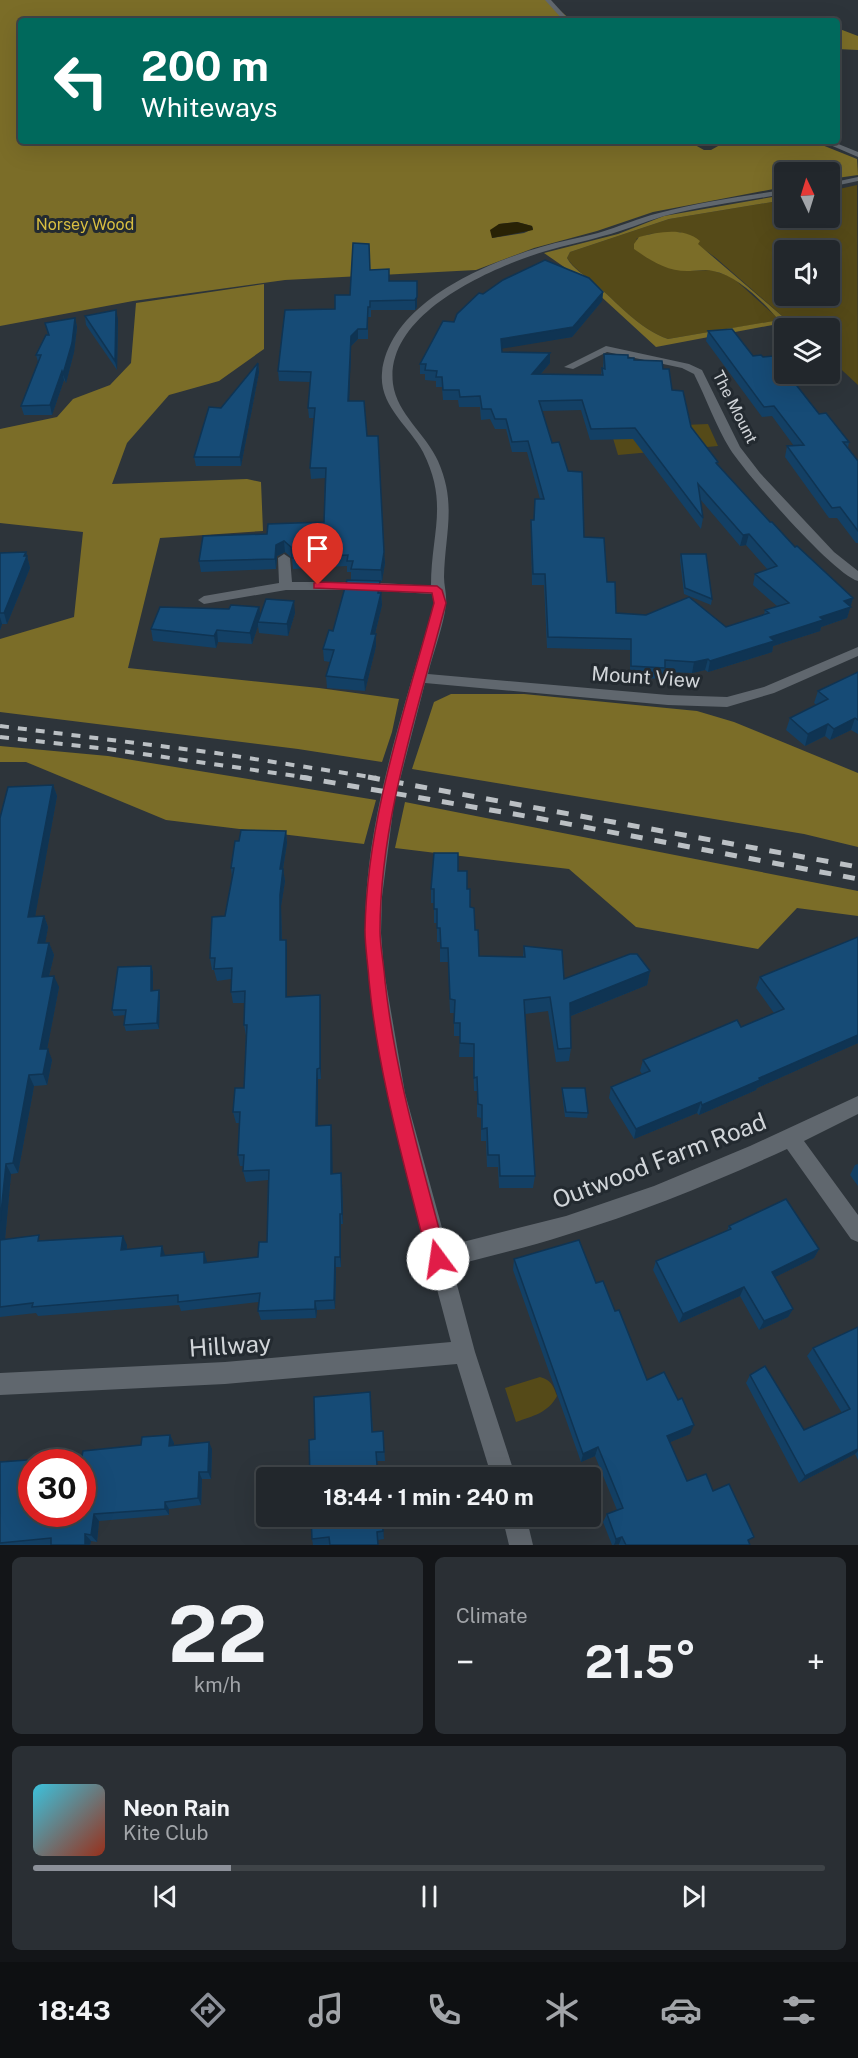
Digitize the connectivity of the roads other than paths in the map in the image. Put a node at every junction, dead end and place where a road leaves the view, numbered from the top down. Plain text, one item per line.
1 (548, 0) edge
2 (564, 18) edge
3 (832, 144) edge
4 (858, 155) edge
5 (855, 180) edge
6 (840, 183) edge
7 (774, 194) edge
8 (625, 340) dead end
9 (606, 349) junction
10 (569, 367) dead end
11 (284, 558) dead end
12 (858, 577) edge
13 (286, 586) junction
14 (437, 590) junction
15 (204, 600) dead end
16 (858, 651) edge
17 (421, 678) junction
18 (858, 1105) edge
19 (791, 1138) junction
20 (858, 1232) edge
21 (438, 1259) junction
22 (464, 1352) junction
23 (0, 1384) edge
24 (500, 1467) edge
25 (517, 1527) edge
26 (521, 1545) edge

1 - 2 street
3 - 4 street
5 - 6 street
7 - 14 street
8 - 9 street
9 - 10 street
9 - 12 street, The Mount
11 - 13 street
13 - 14 street
13 - 15 street
14 - 17 street
16 - 17 street, Mount View
17 - 21 street
18 - 19 street, Outwood Farm Road
19 - 20 street
19 - 21 street, Outwood Farm Road
21 - 22 street
22 - 23 street, Hillway
22 - 24 street
25 - 26 street

